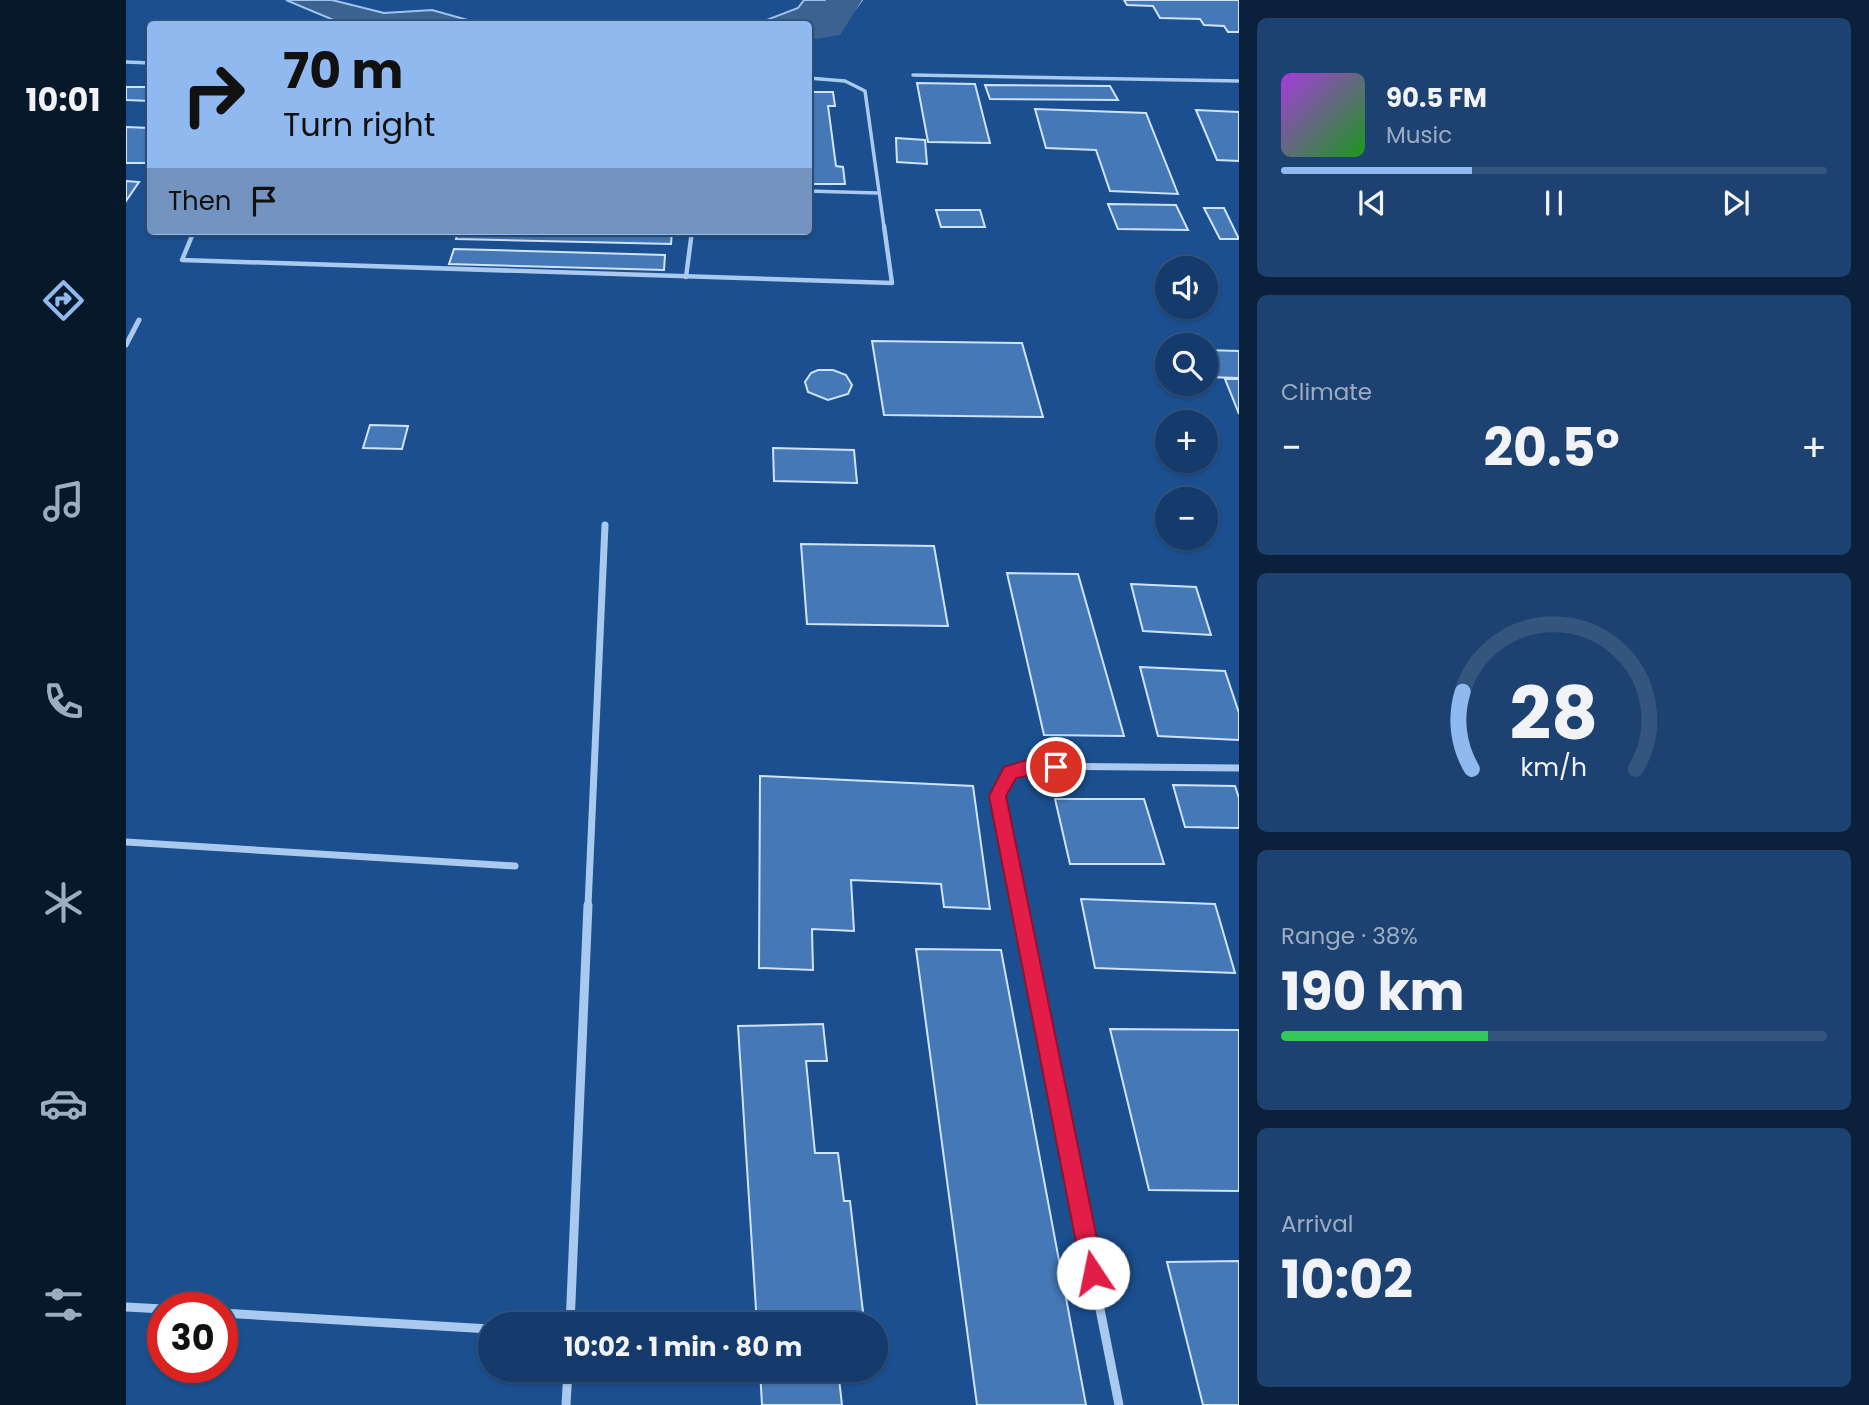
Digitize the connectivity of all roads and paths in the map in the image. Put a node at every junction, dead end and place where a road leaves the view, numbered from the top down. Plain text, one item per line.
1 (126, 62) edge
2 (147, 63) edge
3 (913, 75) dead end
4 (812, 78) edge
5 (1239, 81) edge
6 (812, 191) edge
7 (877, 193) junction
8 (192, 235) edge
9 (691, 235) edge
10 (686, 277) junction
11 (139, 320) dead end
12 (126, 345) edge
13 (605, 525) dead end
14 (1239, 768) edge
15 (126, 842) edge
16 (515, 866) dead end
17 (126, 1307) edge
18 (147, 1308) edge
19 (570, 1312) edge
20 (238, 1313) edge
21 (478, 1328) edge
22 (567, 1382) edge
23 (566, 1405) edge
24 (1119, 1405) edge

1 - 2 lane
3 - 5 lane
4 - 7 lane
6 - 7 lane
7 - 10 lane
8 - 10 lane
9 - 10 lane
11 - 12 street
13 - 19 street
14 - 24 street
15 - 16 street
17 - 18 street
20 - 21 street
22 - 23 street

